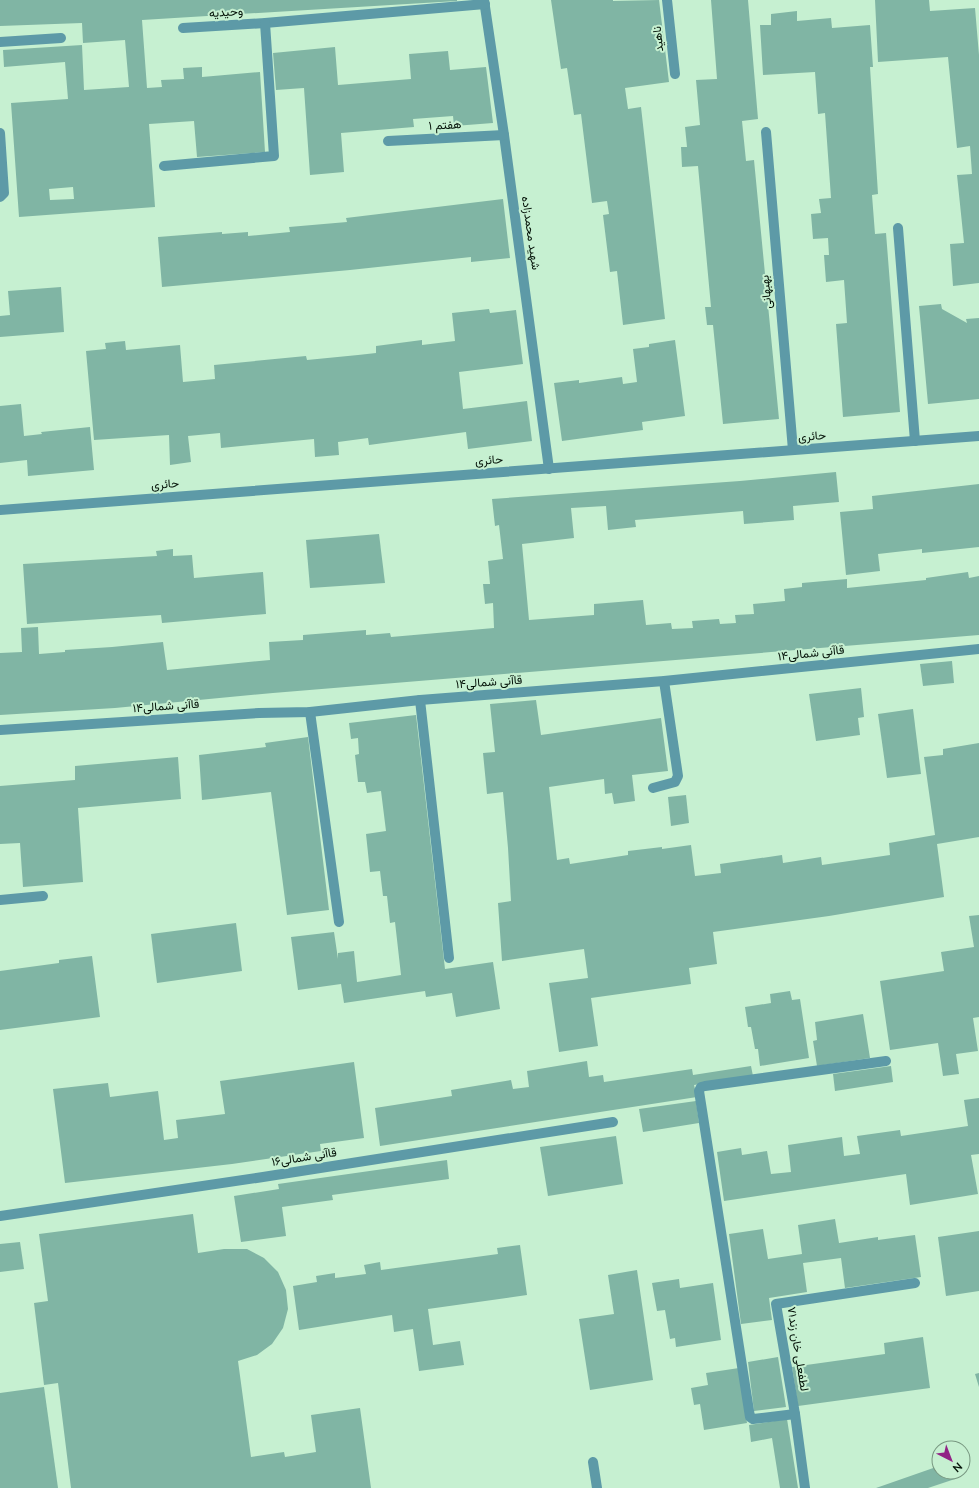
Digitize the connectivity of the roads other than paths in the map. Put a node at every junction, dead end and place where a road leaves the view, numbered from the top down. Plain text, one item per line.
1 (667, 0) edge
2 (484, 2) edge
3 (265, 23) junction
4 (183, 28) dead end
5 (61, 38) dead end
6 (0, 42) edge
7 (675, 74) dead end
8 (766, 132) dead end
9 (0, 133) edge
10 (504, 135) junction
11 (388, 141) dead end
12 (164, 166) dead end
13 (0, 197) edge
14 (898, 228) dead end
15 (979, 436) edge
16 (915, 441) junction
17 (792, 450) junction
18 (549, 469) junction
19 (0, 510) edge
20 (979, 649) edge
21 (664, 681) junction
22 (420, 700) junction
23 (310, 712) junction
24 (0, 730) edge
25 (653, 788) dead end
26 (43, 896) dead end
27 (0, 900) edge
28 (339, 922) dead end
29 (449, 958) dead end
30 (886, 1061) dead end
31 (613, 1122) dead end
32 (0, 1216) edge
33 (915, 1283) dead end
34 (795, 1414) junction
35 (593, 1462) dead end
36 (597, 1488) edge
37 (805, 1488) edge

1 - 7 street, ناهید
2 - 3 street, وحیدیه
2 - 10 street, شهید محمدزاده
3 - 4 street, وحیدیه
3 - 12 street
5 - 6 street
8 - 17 street, بهبهانی
9 - 13 street
10 - 11 street, هفتم ۱
10 - 18 street, شهید محمدزاده
14 - 16 street
15 - 16 street, حائری
16 - 17 street, حائری
17 - 18 street, حائری
18 - 19 street, حائری
20 - 21 street, قاآنی شمالی۱۴
21 - 22 street, قاآنی شمالی۱۴
21 - 25 street
22 - 23 street, قاآنی شمالی۱۴
22 - 29 street
23 - 24 street, قاآنی شمالی۱۴
23 - 28 street
26 - 27 street
30 - 34 street
31 - 32 street, قاآنی شمالی۱۶
33 - 34 street, لطفعلی خان زند۷۱
34 - 37 street, لطفعلی خان زند۷۱
35 - 36 street

